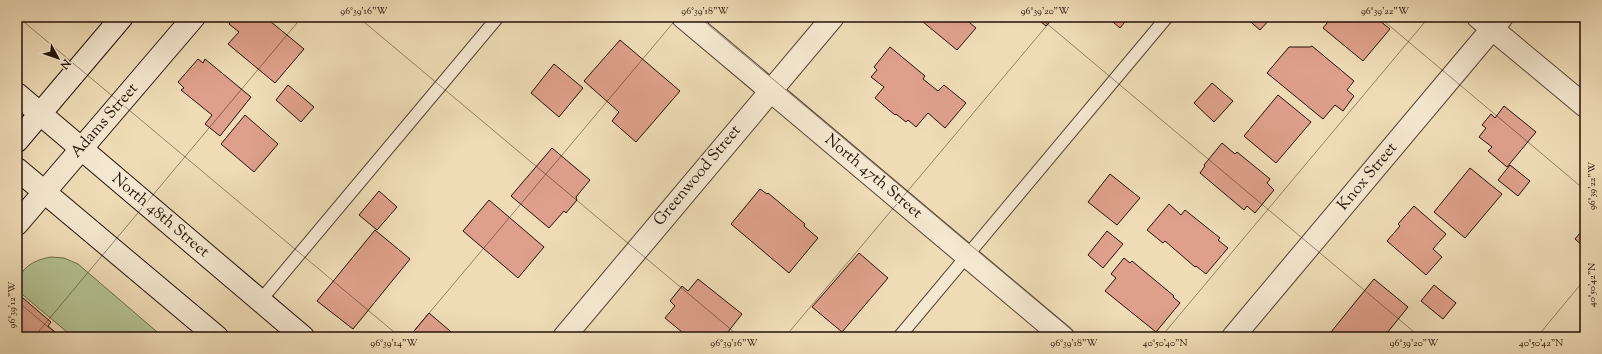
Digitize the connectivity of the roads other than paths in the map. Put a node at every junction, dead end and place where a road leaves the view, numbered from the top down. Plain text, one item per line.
1 (122, 17) edge
2 (194, 17) edge
3 (498, 17) edge
4 (683, 17) edge
5 (833, 17) edge
6 (1167, 17) edge
7 (1491, 21) edge
8 (770, 91) junction
9 (17, 94) edge
10 (1585, 106) edge
11 (40, 114) junction
12 (17, 141) edge
13 (81, 149) junction
14 (17, 169) edge
15 (44, 192) junction
16 (17, 224) edge
17 (966, 256) junction
18 (260, 301) junction
19 (217, 337) edge
20 (303, 337) edge
21 (564, 337) edge
22 (899, 337) edge
23 (1063, 337) edge
24 (1233, 337) edge

1 - 11 street
2 - 13 street, Adams Street
3 - 18 lane
4 - 8 street, North 47th Street
5 - 8 street, Greenwood Street
6 - 17 lane
7 - 10 street
7 - 24 street, Knox Street
8 - 17 street, North 47th Street
8 - 21 street, Greenwood Street
9 - 11 street, North 48th Street
11 - 12 street
11 - 13 street, North 48th Street
13 - 15 street, Adams Street
13 - 18 street, North 48th Street
14 - 15 street
15 - 16 street, Adams Street
15 - 19 street
17 - 22 lane
17 - 23 street, North 47th Street
18 - 20 street, North 48th Street

